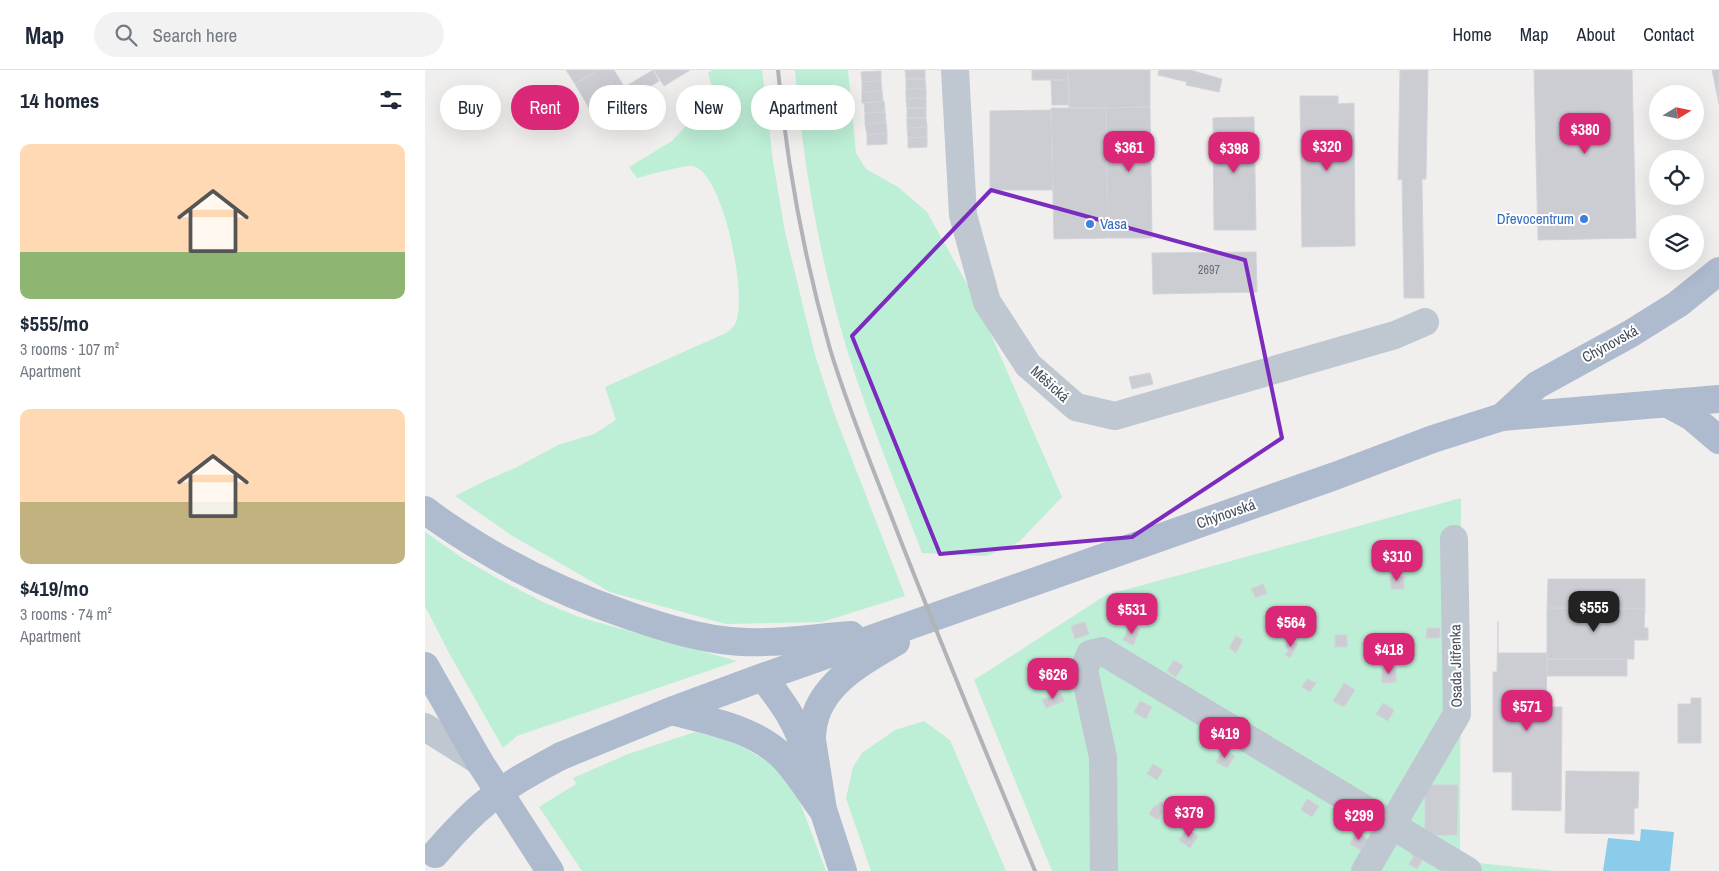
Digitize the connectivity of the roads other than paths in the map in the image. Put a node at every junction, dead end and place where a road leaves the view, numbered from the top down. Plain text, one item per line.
1 (955, 70) edge
2 (1719, 270) edge
3 (1425, 322) dead end
4 (1719, 399) edge
5 (1666, 403) junction
6 (1502, 417) junction
7 (1719, 440) edge
8 (425, 510) edge
9 (1454, 539) dead end
10 (949, 611) junction
11 (885, 633) junction
12 (425, 666) edge
13 (763, 677) junction
14 (671, 711) junction
15 (425, 727) edge
16 (479, 761) junction
17 (823, 810) junction
18 (1392, 826) junction
19 (430, 860) edge
20 (550, 871) edge
21 (843, 871) edge
22 (1104, 871) edge
23 (1365, 871) edge
24 (1467, 871) edge

1 - 3 street, Měšická
2 - 6 main road, Chýnovská
4 - 5 main road, Chýnovská
5 - 6 main road, Chýnovská
5 - 7 main road
6 - 10 main road, Chýnovská
8 - 11 main road
9 - 18 street, Osada Jitřenka
10 - 11 main road
10 - 17 main road
11 - 13 main road
12 - 16 main road
13 - 14 main road
13 - 17 main road
14 - 17 main road
14 - 19 main road, bridge
15 - 16 street
16 - 20 main road
17 - 21 main road
18 - 22 street
18 - 23 street, Osada Jitřenka
18 - 24 street

